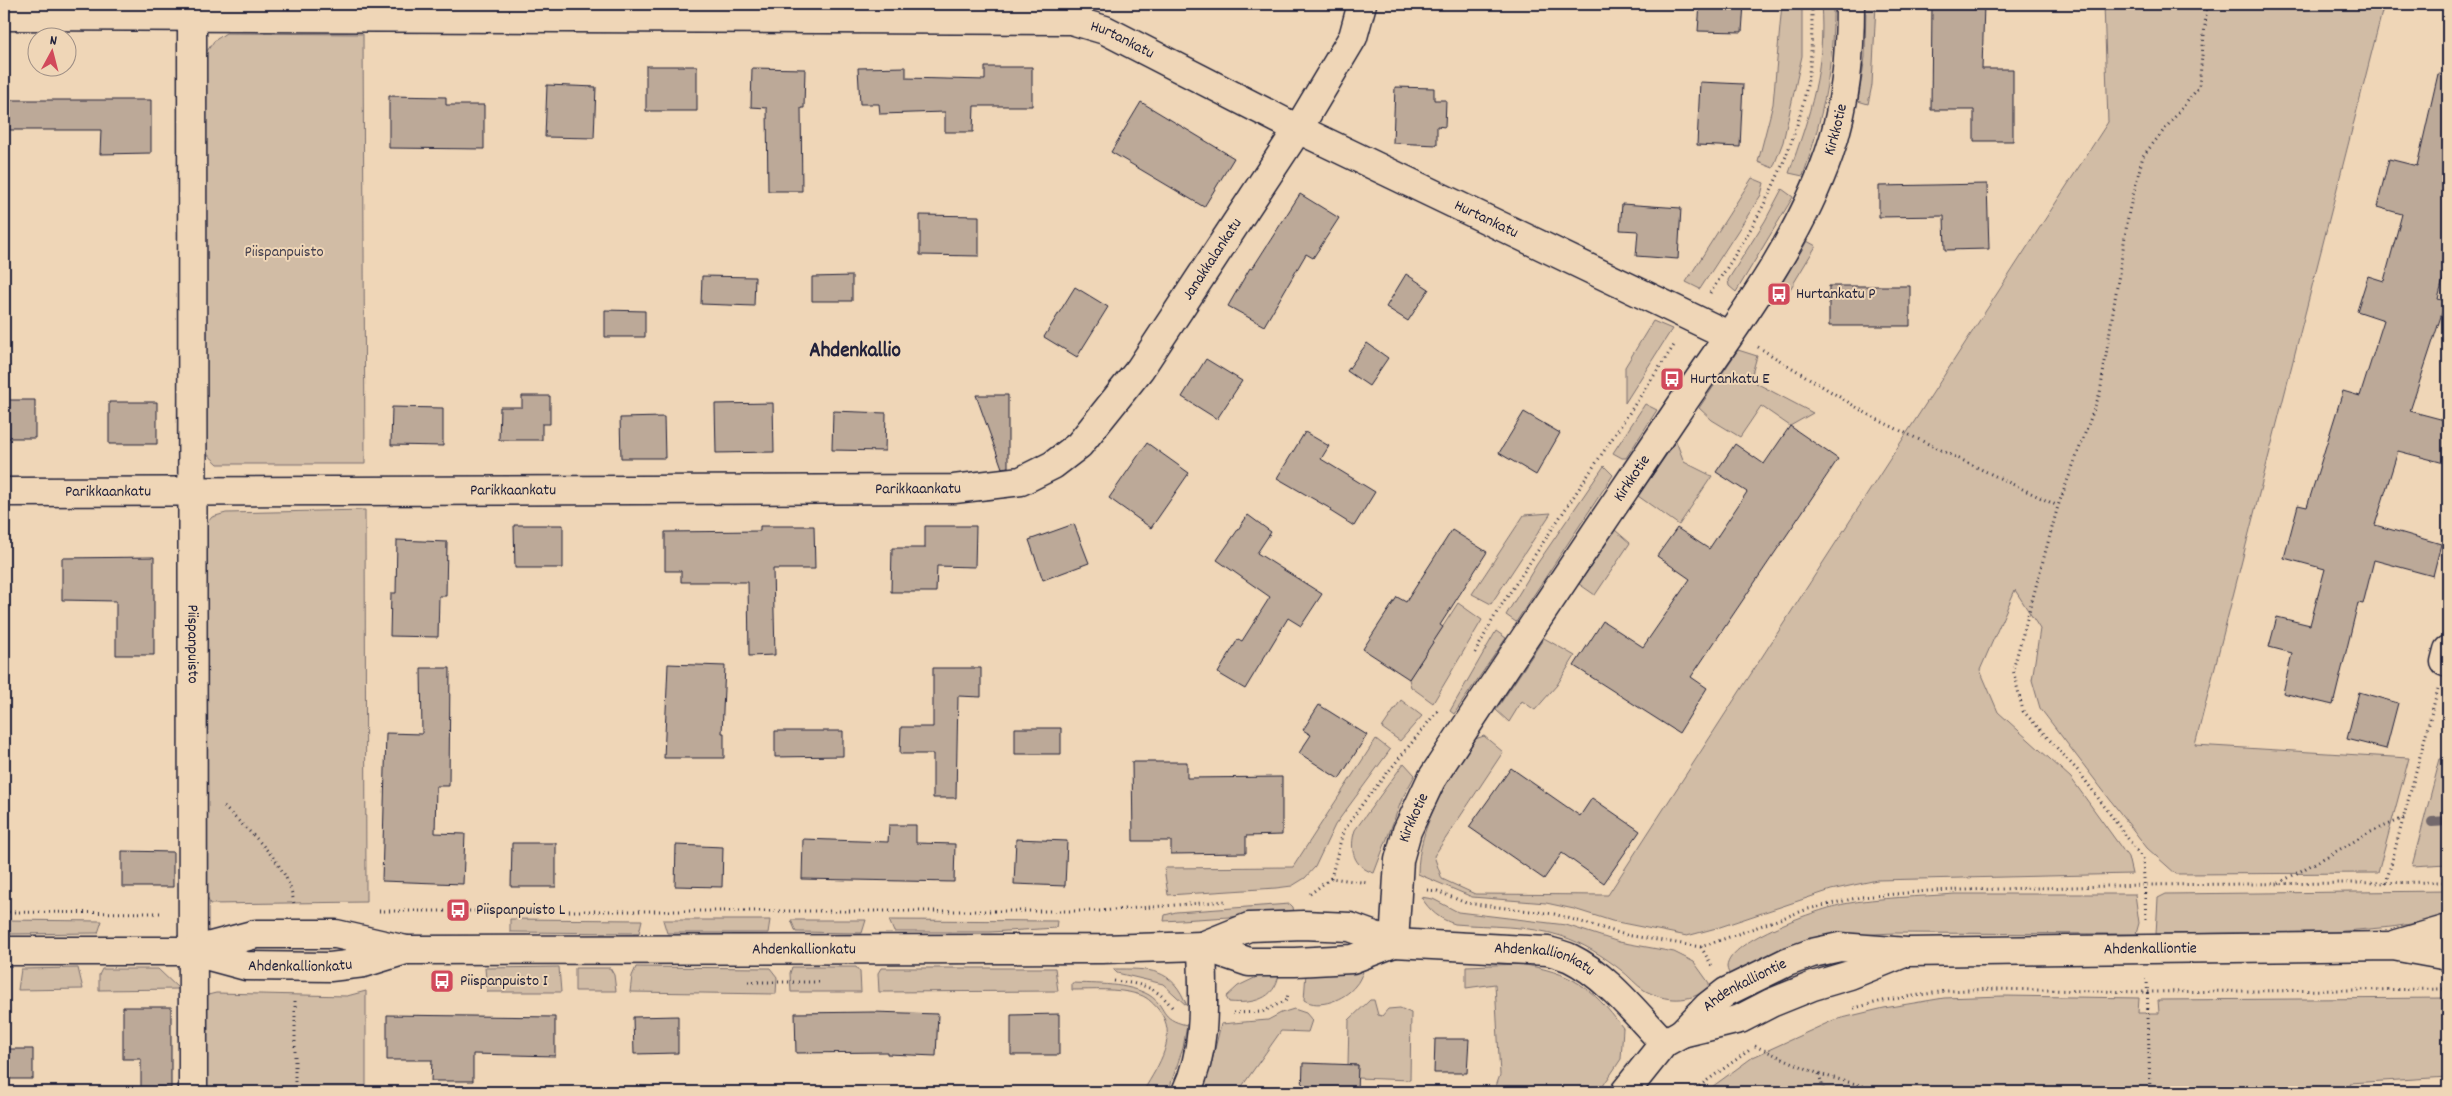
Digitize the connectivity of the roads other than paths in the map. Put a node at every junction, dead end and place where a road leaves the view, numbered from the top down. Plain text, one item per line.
1 (1362, 4) edge
2 (1850, 4) edge
3 (191, 10) edge
4 (4, 16) edge
5 (1298, 130) junction
6 (1739, 339) junction
7 (1021, 481) joint
8 (4, 492) edge
9 (193, 493) junction
10 (2448, 929) edge
11 (1394, 944) junction
12 (1202, 946) junction
13 (2394, 946) junction
14 (4, 951) edge
15 (192, 951) junction
16 (2448, 956) edge
17 (1673, 1038) junction
18 (193, 1092) edge
19 (1186, 1092) edge
20 (1625, 1092) edge

1 - 5 street, Janakkalankatu
2 - 6 street, Kirkkotie
3 - 4 street, Hurtankatu
3 - 5 street, Hurtankatu
3 - 9 street, Piispanpuisto
5 - 6 street, Hurtankatu
5 - 7 street, Janakkalankatu
6 - 11 street, Kirkkotie
7 - 9 street, Parikkaankatu
8 - 9 street, Parikkaankatu
9 - 15 street, Piispanpuisto
10 - 13 street, Ahdenkalliontie
11 - 12 street, Ahdenkallionkatu
11 - 12 street, Ahdenkallionkatu
11 - 17 street, Ahdenkallionkatu
12 - 15 street, Ahdenkallionkatu
12 - 19 street
13 - 16 street, Ahdenkalliontie
13 - 17 street, Ahdenkalliontie
14 - 15 street, Ahdenkallionkatu
15 - 18 street, Piispanpuisto
17 - 20 street, Ahdenkalliontie

